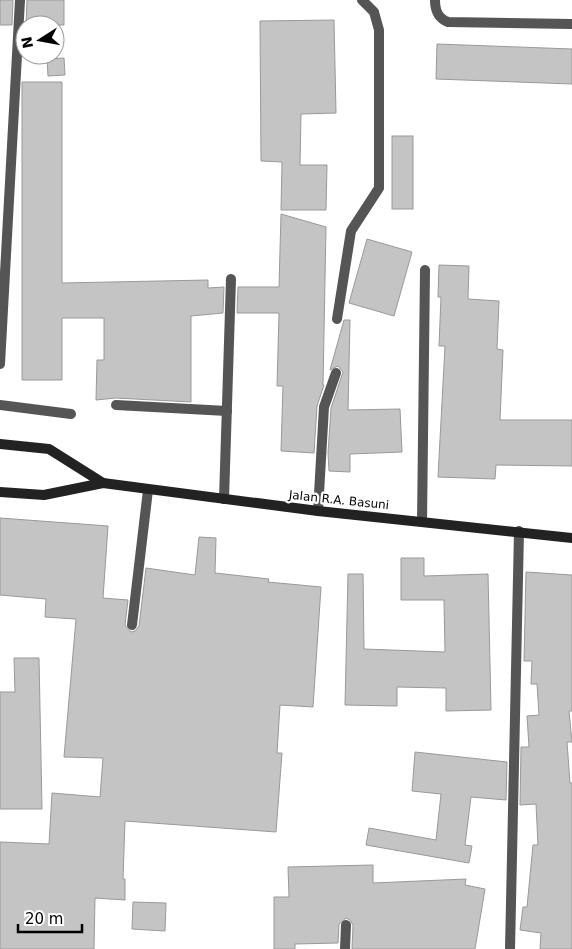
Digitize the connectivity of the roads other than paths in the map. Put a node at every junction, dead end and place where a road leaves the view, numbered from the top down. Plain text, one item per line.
1 (20, 0) edge
2 (362, 0) edge
3 (435, 0) edge
4 (572, 24) edge
5 (425, 270) dead end
6 (231, 279) dead end
7 (337, 319) dead end
8 (0, 364) edge
9 (336, 372) dead end
10 (116, 405) dead end
11 (0, 406) edge
12 (227, 411) junction
13 (71, 414) dead end
14 (0, 444) edge
15 (103, 483) junction
16 (148, 490) junction
17 (0, 492) edge
18 (224, 499) junction
19 (318, 511) junction
20 (422, 522) junction
21 (519, 531) junction
22 (572, 538) edge
23 (132, 625) dead end
24 (346, 925) dead end
25 (344, 949) edge
26 (510, 949) edge

1 - 8 street
2 - 7 street
3 - 4 street
5 - 20 street
6 - 12 street
9 - 19 street
10 - 12 street
11 - 13 street
12 - 18 street
14 - 15 main road, Jalan R.A. Basuni
15 - 16 main road, Jalan R.A. Basuni
15 - 17 main road, Jalan R.A. Basuni
16 - 18 main road, Jalan R.A. Basuni
16 - 23 street
18 - 19 main road, Jalan R.A. Basuni
19 - 20 main road, Jalan R.A. Basuni
20 - 21 main road, Jalan R.A. Basuni
21 - 22 main road, Jalan R.A. Basuni
21 - 26 street
24 - 25 street

